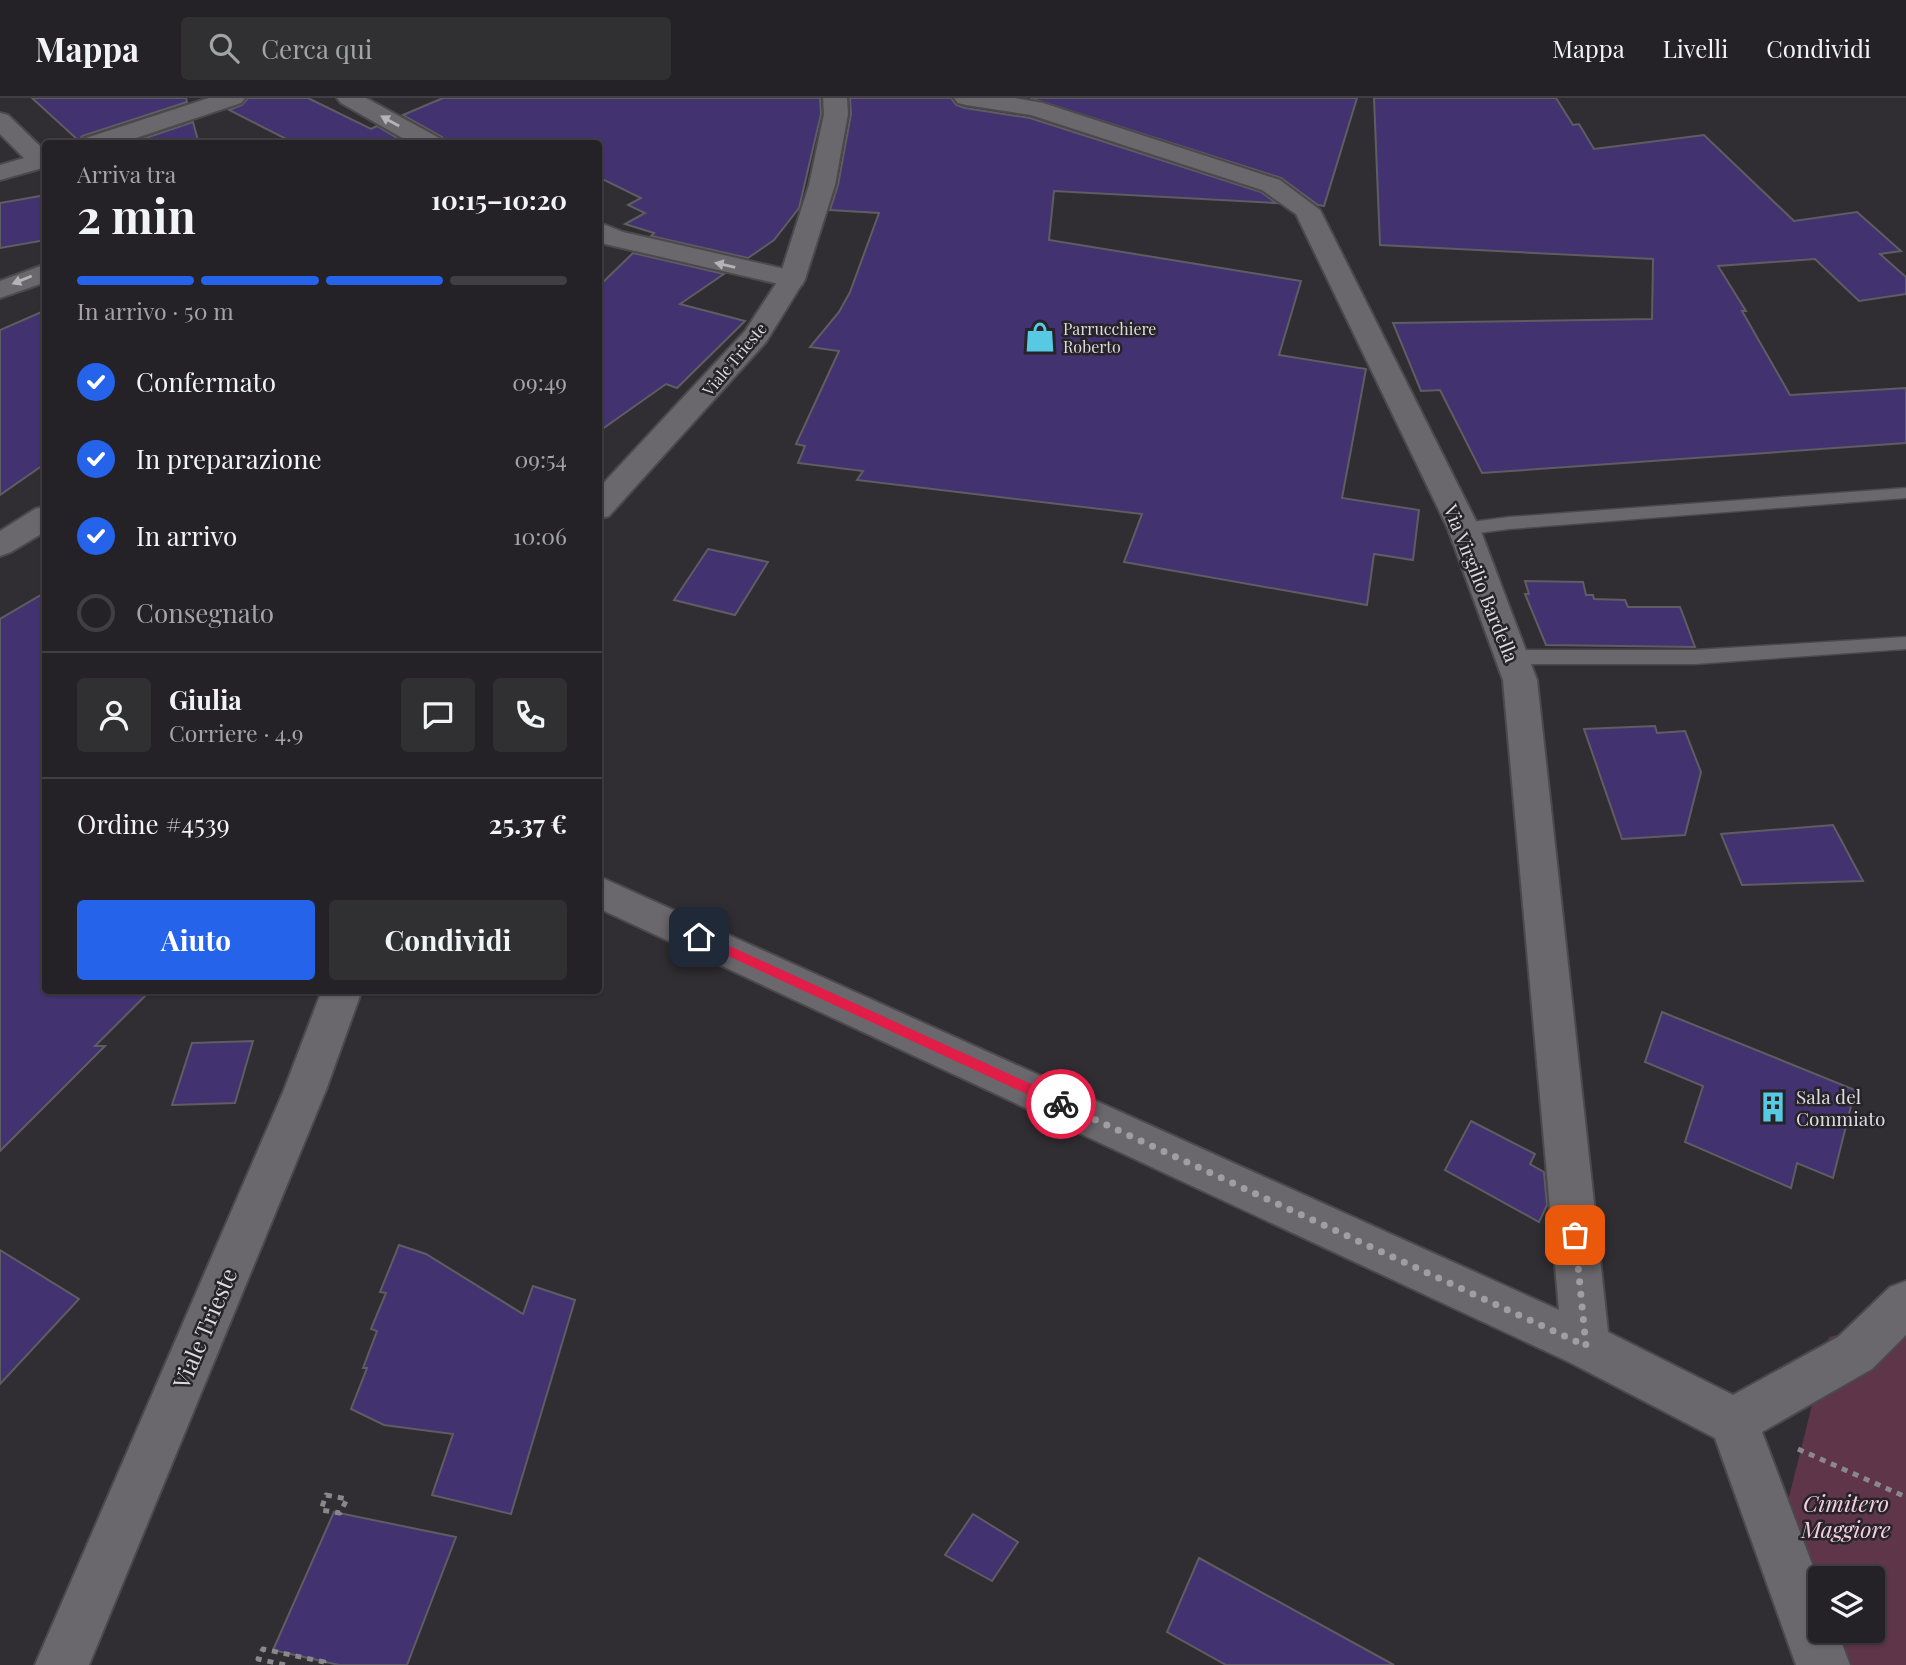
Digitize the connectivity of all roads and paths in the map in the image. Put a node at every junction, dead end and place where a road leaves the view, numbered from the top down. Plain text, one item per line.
1 (233, 98) edge
2 (349, 98) edge
3 (835, 98) edge
4 (966, 98) edge
5 (0, 120) edge
6 (104, 140) edge
7 (425, 140) edge
8 (42, 158) edge
9 (42, 159) edge
10 (0, 173) edge
11 (604, 237) edge
12 (42, 274) edge
13 (792, 279) junction
14 (0, 290) edge
15 (1906, 493) edge
16 (602, 505) edge
17 (42, 519) edge
18 (1464, 529) junction
19 (0, 545) edge
20 (1906, 643) edge
21 (1512, 657) junction
22 (602, 893) edge
23 (340, 994) edge
24 (1906, 1303) edge
25 (1586, 1346) junction
26 (1734, 1421) junction
27 (1906, 1497) edge
28 (340, 1513) joint
29 (62, 1665) edge
30 (285, 1665) edge
31 (323, 1665) edge
32 (1823, 1665) edge

1 - 6 street
7 -> 2 street
3 - 13 street, Viale Trieste
4 - 18 street, Via Virgilio Bardella
5 - 8 street
9 - 10 street
13 -> 11 street
12 -> 14 street
13 - 16 street, Viale Trieste
15 - 18 lane
17 - 19 street
18 - 21 street, Via Virgilio Bardella
20 - 21 lane
21 - 25 street, Via Virgilio Bardella
22 - 25 street
23 - 29 street, Viale Trieste
24 - 26 street
25 - 26 street
26 - 27 path
26 - 32 street
28 - 28 path
30 - 31 path

